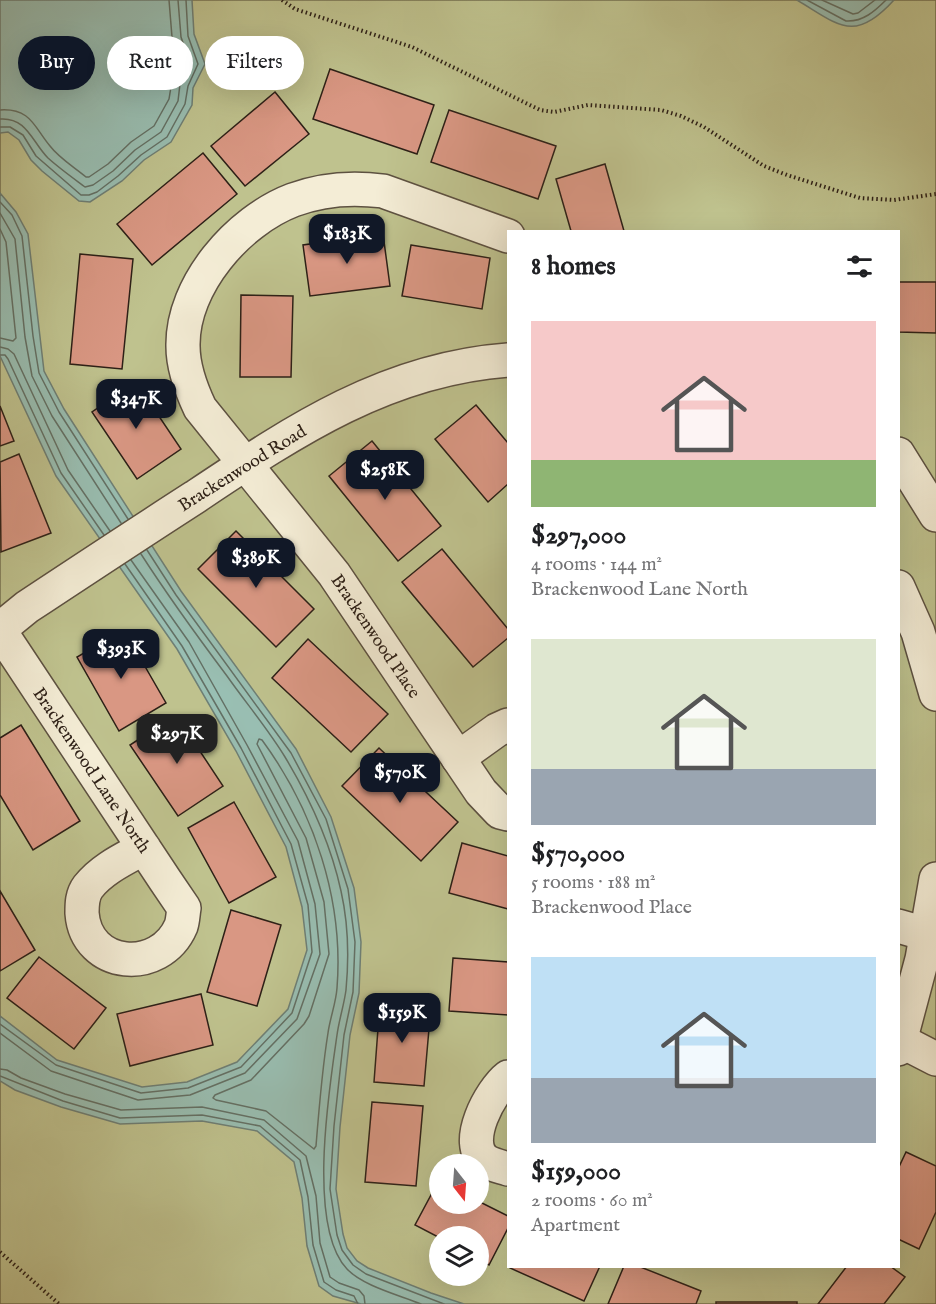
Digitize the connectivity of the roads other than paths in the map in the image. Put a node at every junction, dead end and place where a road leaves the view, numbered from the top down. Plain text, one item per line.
1 (507, 236) edge
2 (507, 360) edge
3 (900, 457) edge
4 (245, 464) junction
5 (936, 515) edge
6 (900, 590) edge
7 (927, 629) edge
8 (0, 630) edge
9 (936, 694) edge
10 (507, 725) edge
11 (458, 758) junction
12 (504, 813) edge
13 (144, 848) junction
14 (936, 879) edge
15 (920, 933) edge
16 (900, 1045) edge
17 (936, 1059) edge
18 (507, 1078) edge
19 (507, 1169) edge

1 - 4 street, Brackenwood Place
2 - 4 street, Brackenwood Road
3 - 5 street
4 - 8 street, Brackenwood Road
4 - 11 street, Brackenwood Place
6 - 7 street
7 - 9 street
8 - 13 street, Brackenwood Lane North
10 - 11 street
11 - 12 street, Brackenwood Place
13 - 13 street, Brackenwood Lane North
14 - 15 street
15 - 16 street
16 - 17 street
18 - 19 street

